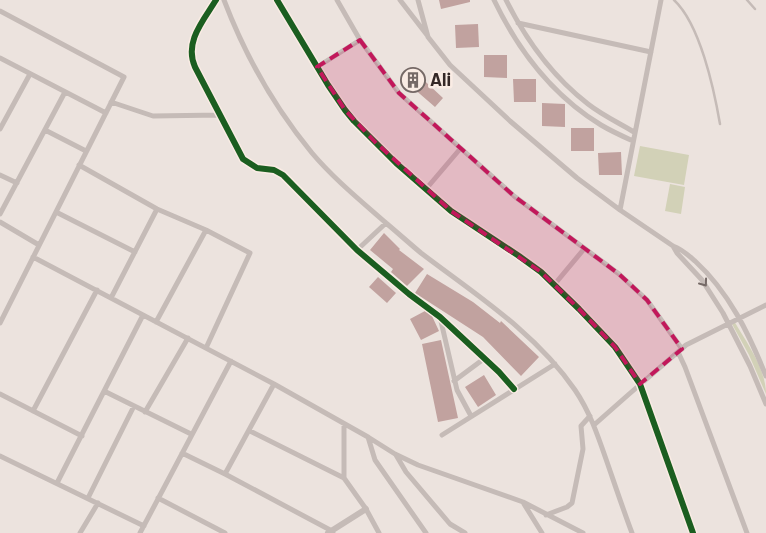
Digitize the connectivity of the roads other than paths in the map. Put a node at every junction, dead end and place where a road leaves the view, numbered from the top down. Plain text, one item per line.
1 (216, 0) edge
2 (224, 0) edge
3 (277, 0) edge
4 (337, 0) edge
5 (400, 0) edge
6 (418, 0) edge
7 (494, 0) edge
8 (506, 0) edge
9 (661, 0) edge
10 (675, 0) edge
11 (747, 0) edge
12 (755, 9) dead end
13 (0, 11) edge
14 (518, 23) junction
15 (428, 38) junction
16 (360, 40) junction
17 (651, 52) junction
18 (0, 58) edge
19 (317, 67) junction
20 (30, 74) junction
21 (65, 92) junction
22 (111, 102) junction
23 (106, 113) junction
24 (220, 115) junction
25 (720, 124) dead end
26 (0, 130) edge
27 (45, 130) junction
28 (634, 132) junction
29 (633, 141) junction
30 (460, 149) junction
31 (86, 151) junction
32 (79, 165) junction
33 (0, 175) edge
34 (16, 183) junction
35 (426, 188) junction
36 (157, 209) junction
37 (620, 210) junction
38 (56, 212) junction
39 (0, 214) edge
40 (0, 222) edge
41 (386, 222) junction
42 (206, 230) junction
43 (40, 245) junction
44 (673, 246) junction
45 (584, 249) junction
46 (357, 250) junction
47 (135, 252) junction
48 (33, 257) junction
49 (554, 285) junction
50 (97, 290) junction
51 (112, 298) junction
52 (766, 305) edge
53 (143, 315) junction
54 (440, 317) junction
55 (740, 318) junction
56 (156, 322) junction
57 (0, 323) edge
58 (728, 323) junction
59 (188, 338) junction
60 (206, 348) junction
61 (680, 350) junction
62 (485, 358) junction
63 (231, 361) junction
64 (764, 363) edge
65 (555, 364) junction
66 (766, 376) edge
67 (454, 381) junction
68 (274, 384) junction
69 (640, 384) junction
70 (514, 389) junction
71 (104, 392) junction
72 (0, 394) edge
73 (766, 404) edge
74 (134, 406) junction
75 (33, 411) junction
76 (146, 412) junction
77 (471, 416) junction
78 (590, 416) junction
79 (344, 424) junction
80 (594, 425) junction
81 (250, 431) junction
82 (192, 434) junction
83 (442, 435) dead end
84 (82, 436) junction
85 (368, 437) junction
86 (182, 453) junction
87 (396, 454) junction
88 (0, 456) edge
89 (226, 474) junction
90 (344, 478) junction
91 (57, 483) junction
92 (88, 498) junction
93 (158, 498) junction
94 (523, 502) junction
95 (98, 503) junction
96 (366, 509) junction
97 (546, 515) junction
98 (144, 526) junction
99 (331, 532) edge
100 (80, 533) edge
101 (140, 533) edge
102 (225, 533) edge
103 (379, 533) edge
104 (426, 533) edge
105 (465, 533) edge
106 (542, 533) edge
107 (583, 533) edge
108 (632, 533) edge
109 (693, 533) edge
110 (748, 533) edge

1 - 24 street
2 - 41 street
3 - 19 street
4 - 16 street
5 - 15 street
6 - 15 street
7 - 29 street
8 - 14 street
9 - 17 street
10 - 25 lane
11 - 12 lane
13 - 22 street
14 - 17 street
14 - 28 street
15 - 37 street
16 - 19 street
16 - 30 street
17 - 28 street
18 - 20 street
19 - 35 street
20 - 21 street
20 - 26 street
21 - 23 street
21 - 27 street
22 - 23 street
22 - 24 street
23 - 31 street
24 - 46 street
27 - 31 street
27 - 34 street
28 - 29 street
29 - 37 street
30 - 35 street
30 - 45 street
31 - 32 street
32 - 36 street
32 - 38 street
33 - 34 street
34 - 39 street
35 - 49 street
36 - 42 street
36 - 47 street
37 - 44 street
38 - 43 street
38 - 47 street
40 - 43 street
41 - 46 street
41 - 65 street
42 - 56 street
42 - 60 street
43 - 48 street
44 - 55 street
44 -> 58 street
45 - 49 street
45 - 61 street
46 - 54 street
47 - 51 street
48 - 50 street
48 - 57 street
49 - 69 street
50 - 51 street
50 - 75 street
51 - 53 street
52 - 55 street
53 - 56 street
53 - 71 street
54 - 62 street
54 - 67 street
55 - 58 street
55 - 64 street
56 - 59 street
58 - 61 street
58 - 73 street
59 - 60 street
59 - 76 street
60 - 63 street
61 - 69 street
61 - 110 street
62 - 67 street
62 - 70 street
63 - 68 street
63 - 82 street
64 - 66 street
65 - 70 street
65 - 78 street
67 - 77 street
68 - 79 street
68 - 81 street
69 - 80 street
69 - 109 street
70 - 77 street
71 - 74 street
71 - 84 street
72 - 75 street
74 - 76 street
74 - 92 street
75 - 84 street
76 - 82 street
77 - 83 street
78 - 80 street
78 - 97 street
79 - 85 street
79 - 90 street
80 - 108 street
81 - 89 street
81 - 90 street
82 - 86 street
84 - 91 street
85 - 87 street
85 - 104 street
86 - 89 street
86 - 93 street
87 - 94 street
87 - 105 street
88 - 91 street
89 - 99 street
90 - 96 street
91 - 92 street
92 - 95 street
93 - 98 street
93 - 102 street
94 - 97 street
94 - 106 street
95 - 98 street
95 - 100 street
96 - 99 street
96 - 103 street
97 - 107 street
98 - 101 street

